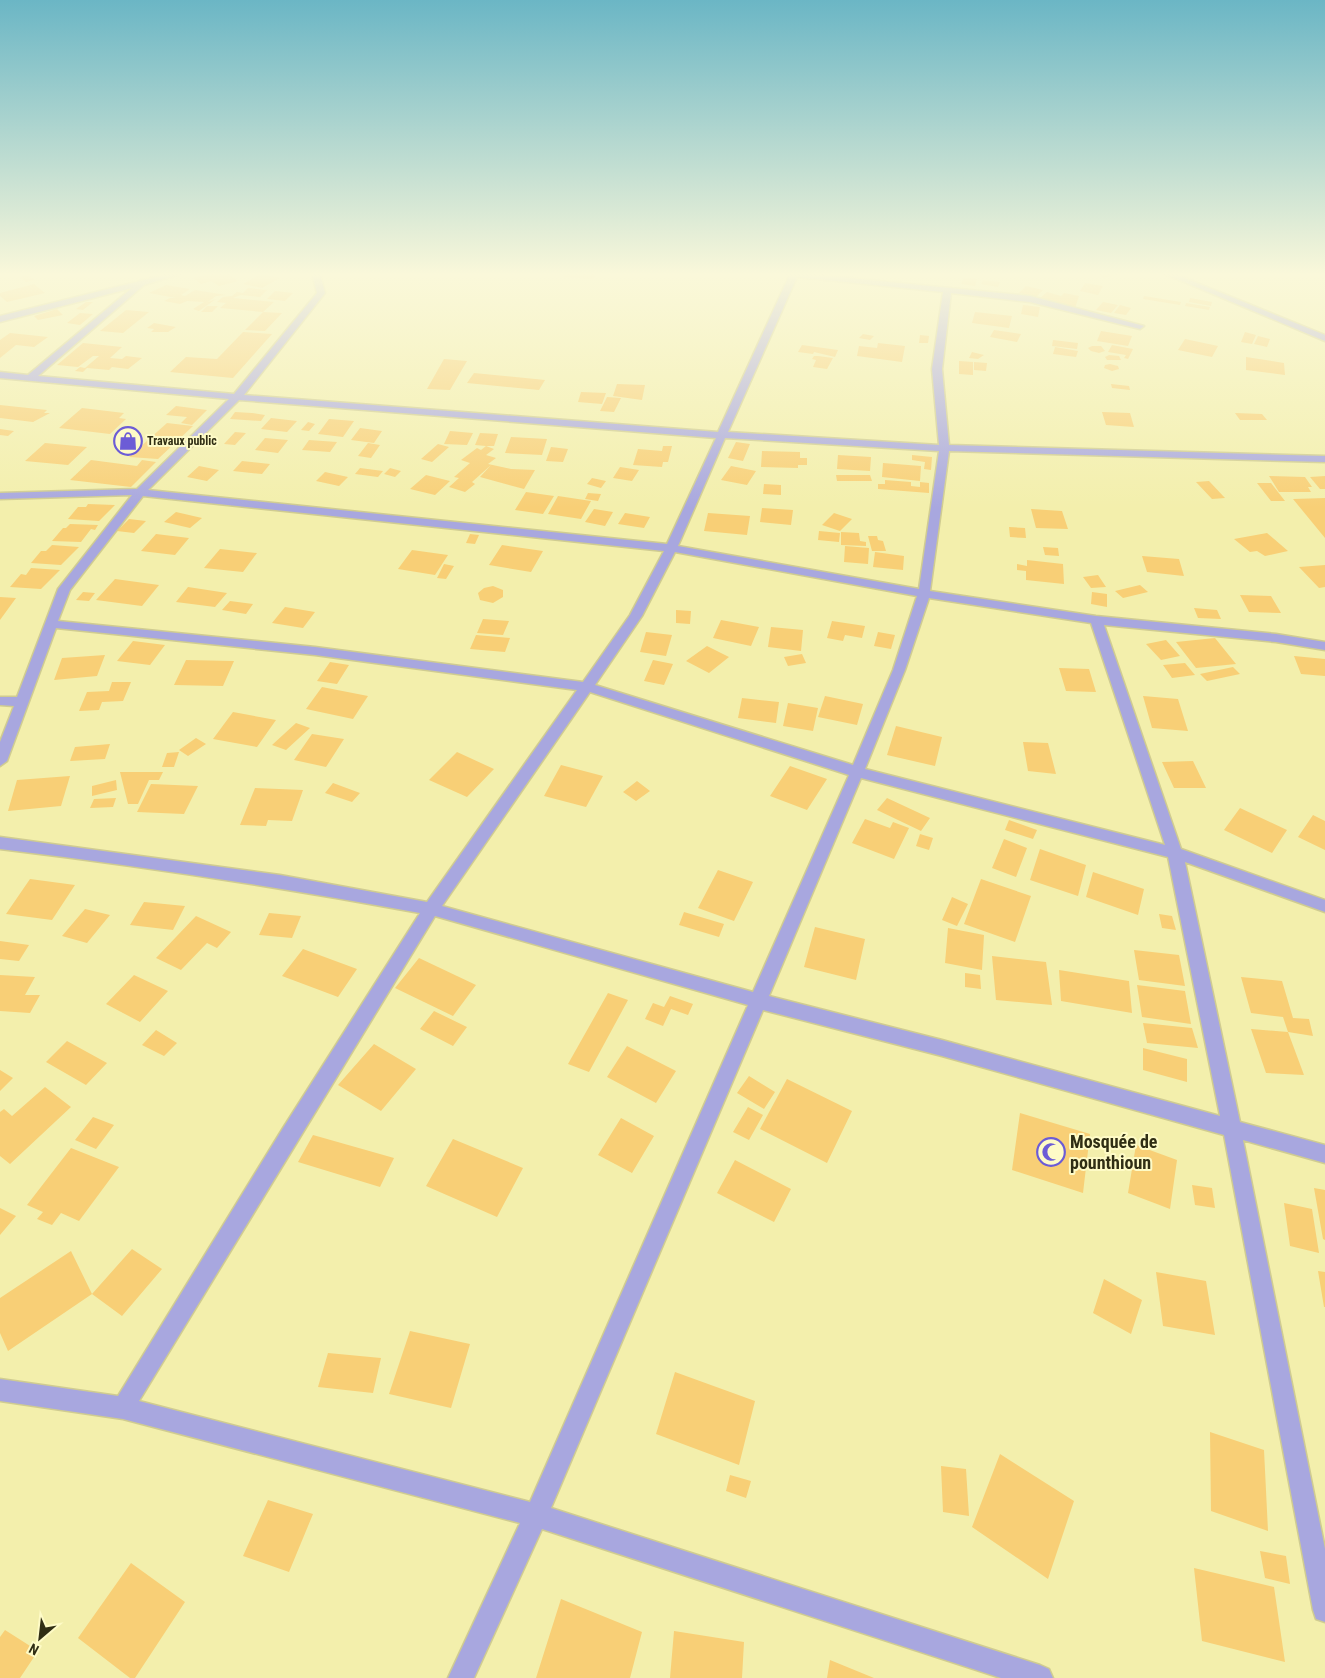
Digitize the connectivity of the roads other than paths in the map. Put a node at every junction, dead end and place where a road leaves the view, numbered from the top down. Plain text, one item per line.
1 (60, 352) edge
2 (273, 352) edge
3 (758, 352) edge
4 (939, 352) edge
5 (0, 375) edge
6 (30, 378) junction
7 (237, 397) junction
8 (721, 435) junction
9 (944, 448) junction
10 (1325, 459) edge
11 (140, 492) junction
12 (0, 496) edge
13 (671, 548) junction
14 (924, 594) junction
15 (1096, 620) junction
16 (51, 624) junction
17 (1325, 646) edge
18 (588, 687) junction
19 (0, 701) edge
20 (22, 702) junction
21 (0, 761) edge
22 (857, 772) junction
23 (0, 843) edge
24 (1175, 853) junction
25 (1325, 906) edge
26 (431, 909) junction
27 (758, 1001) junction
28 (1232, 1130) junction
29 (1325, 1154) edge
30 (0, 1390) edge
31 (123, 1408) junction
32 (536, 1514) junction
33 (1325, 1610) edge
34 (461, 1678) edge
35 (1040, 1678) edge

1 - 6 street
2 - 7 street
3 - 8 street
4 - 9 street
5 - 6 street
6 - 7 street
7 - 8 street
7 - 11 street
8 - 9 street
8 - 13 street
9 - 10 street
9 - 14 street
11 - 12 street
11 - 13 street
11 - 16 street
13 - 14 street
13 - 18 street
14 - 15 street
14 - 22 street
15 - 17 street
15 - 24 street
16 - 18 street
16 - 20 street
18 - 22 street
18 - 26 street
19 - 20 street
20 - 21 street
22 - 24 street
22 - 27 street
23 - 26 street
24 - 25 street
24 - 28 street
26 - 27 street
26 - 31 street
27 - 28 street
27 - 32 street
28 - 29 street
28 - 33 street
30 - 31 street
31 - 32 street
32 - 34 street
32 - 35 street

